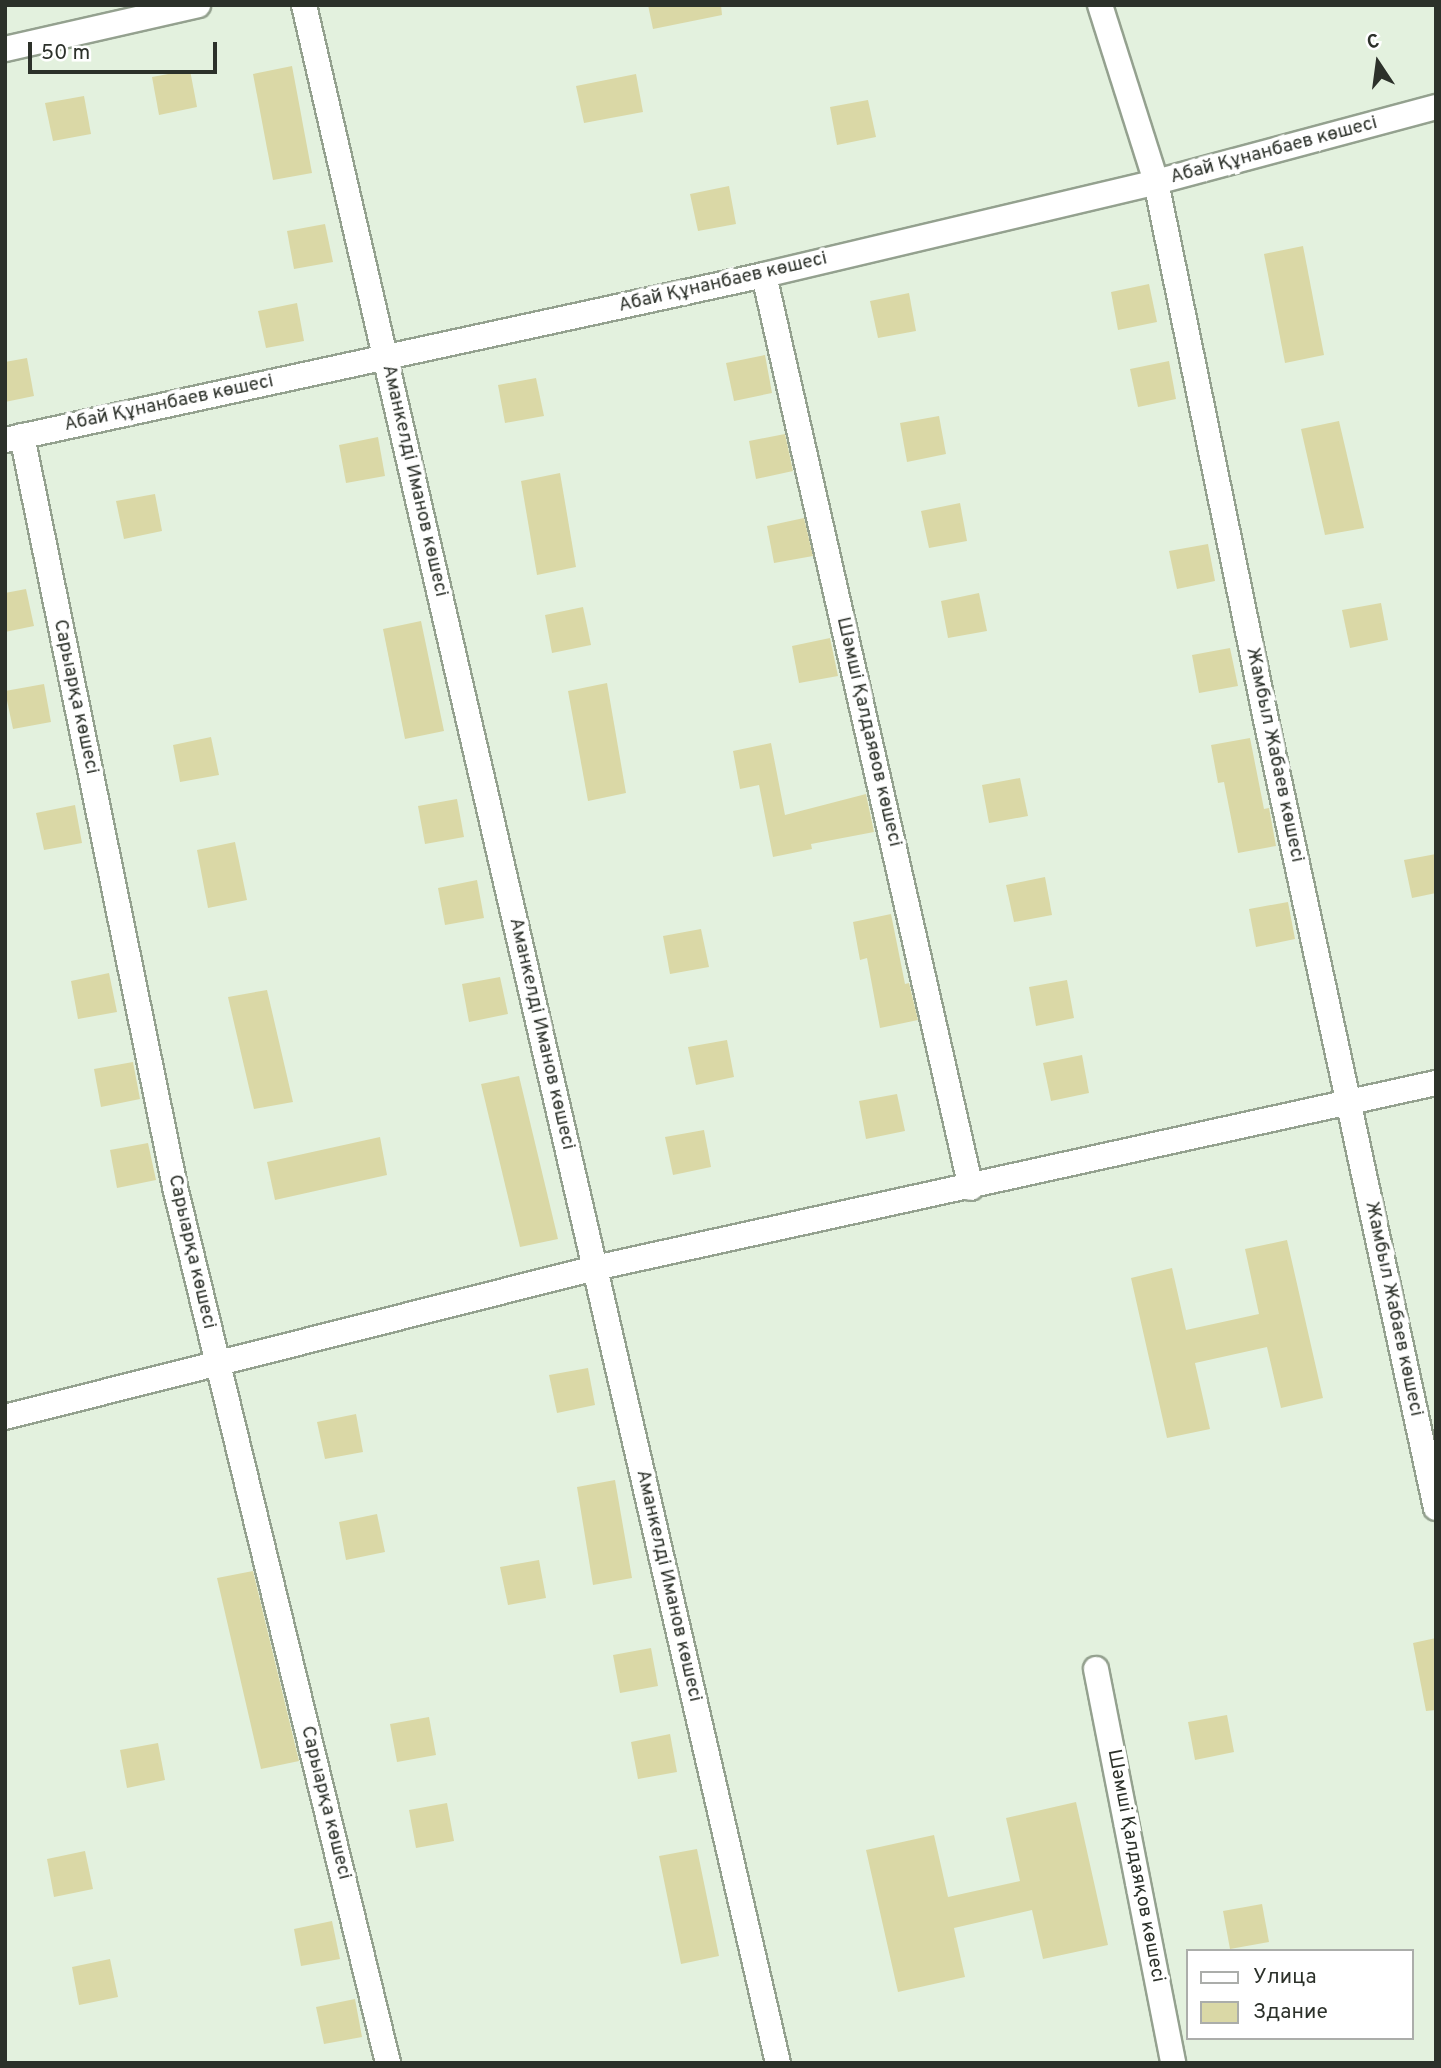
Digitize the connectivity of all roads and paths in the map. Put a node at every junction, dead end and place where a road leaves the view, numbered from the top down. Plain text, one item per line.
1 (198, 5) edge
2 (304, 5) edge
3 (1100, 5) edge
4 (5, 49) edge
5 (1436, 107) edge
6 (1156, 182) junction
7 (764, 275) junction
8 (386, 357) junction
9 (14, 438) edge
10 (1436, 1083) edge
11 (1348, 1103) junction
12 (971, 1188) junction
13 (595, 1268) junction
14 (218, 1362) junction
15 (5, 1417) edge
16 (1436, 1508) edge
17 (1096, 1669) dead end
18 (388, 2063) edge
19 (778, 2063) edge
20 (1173, 2063) edge

1 - 4 street
2 - 8 street, Аманкелді Иманов көшесі
3 - 6 street, Жамбыл Жабаев көшесі
5 - 6 street, Абай Құнанбаев көшесі
6 - 7 street, Абай Құнанбаев көшесі
6 - 11 street, Жамбыл Жабаев көшесі
7 - 8 street, Абай Құнанбаев көшесі
7 - 12 street, Шәмші Қалдаяөов көшесі
8 - 9 street, Абай Құнанбаев көшесі
8 - 13 street, Аманкелді Иманов көшесі
9 - 14 street, Сарыарқа көшесі
10 - 11 street
11 - 12 street
11 - 16 street, Жамбыл Жабаев көшесі
12 - 13 street
13 - 14 street
13 - 19 street, Аманкелді Иманов көшесі
14 - 15 street
14 - 18 street, Сарыарқа көшесі
17 - 20 street, Шәмші Қалдаяқов көшесі

